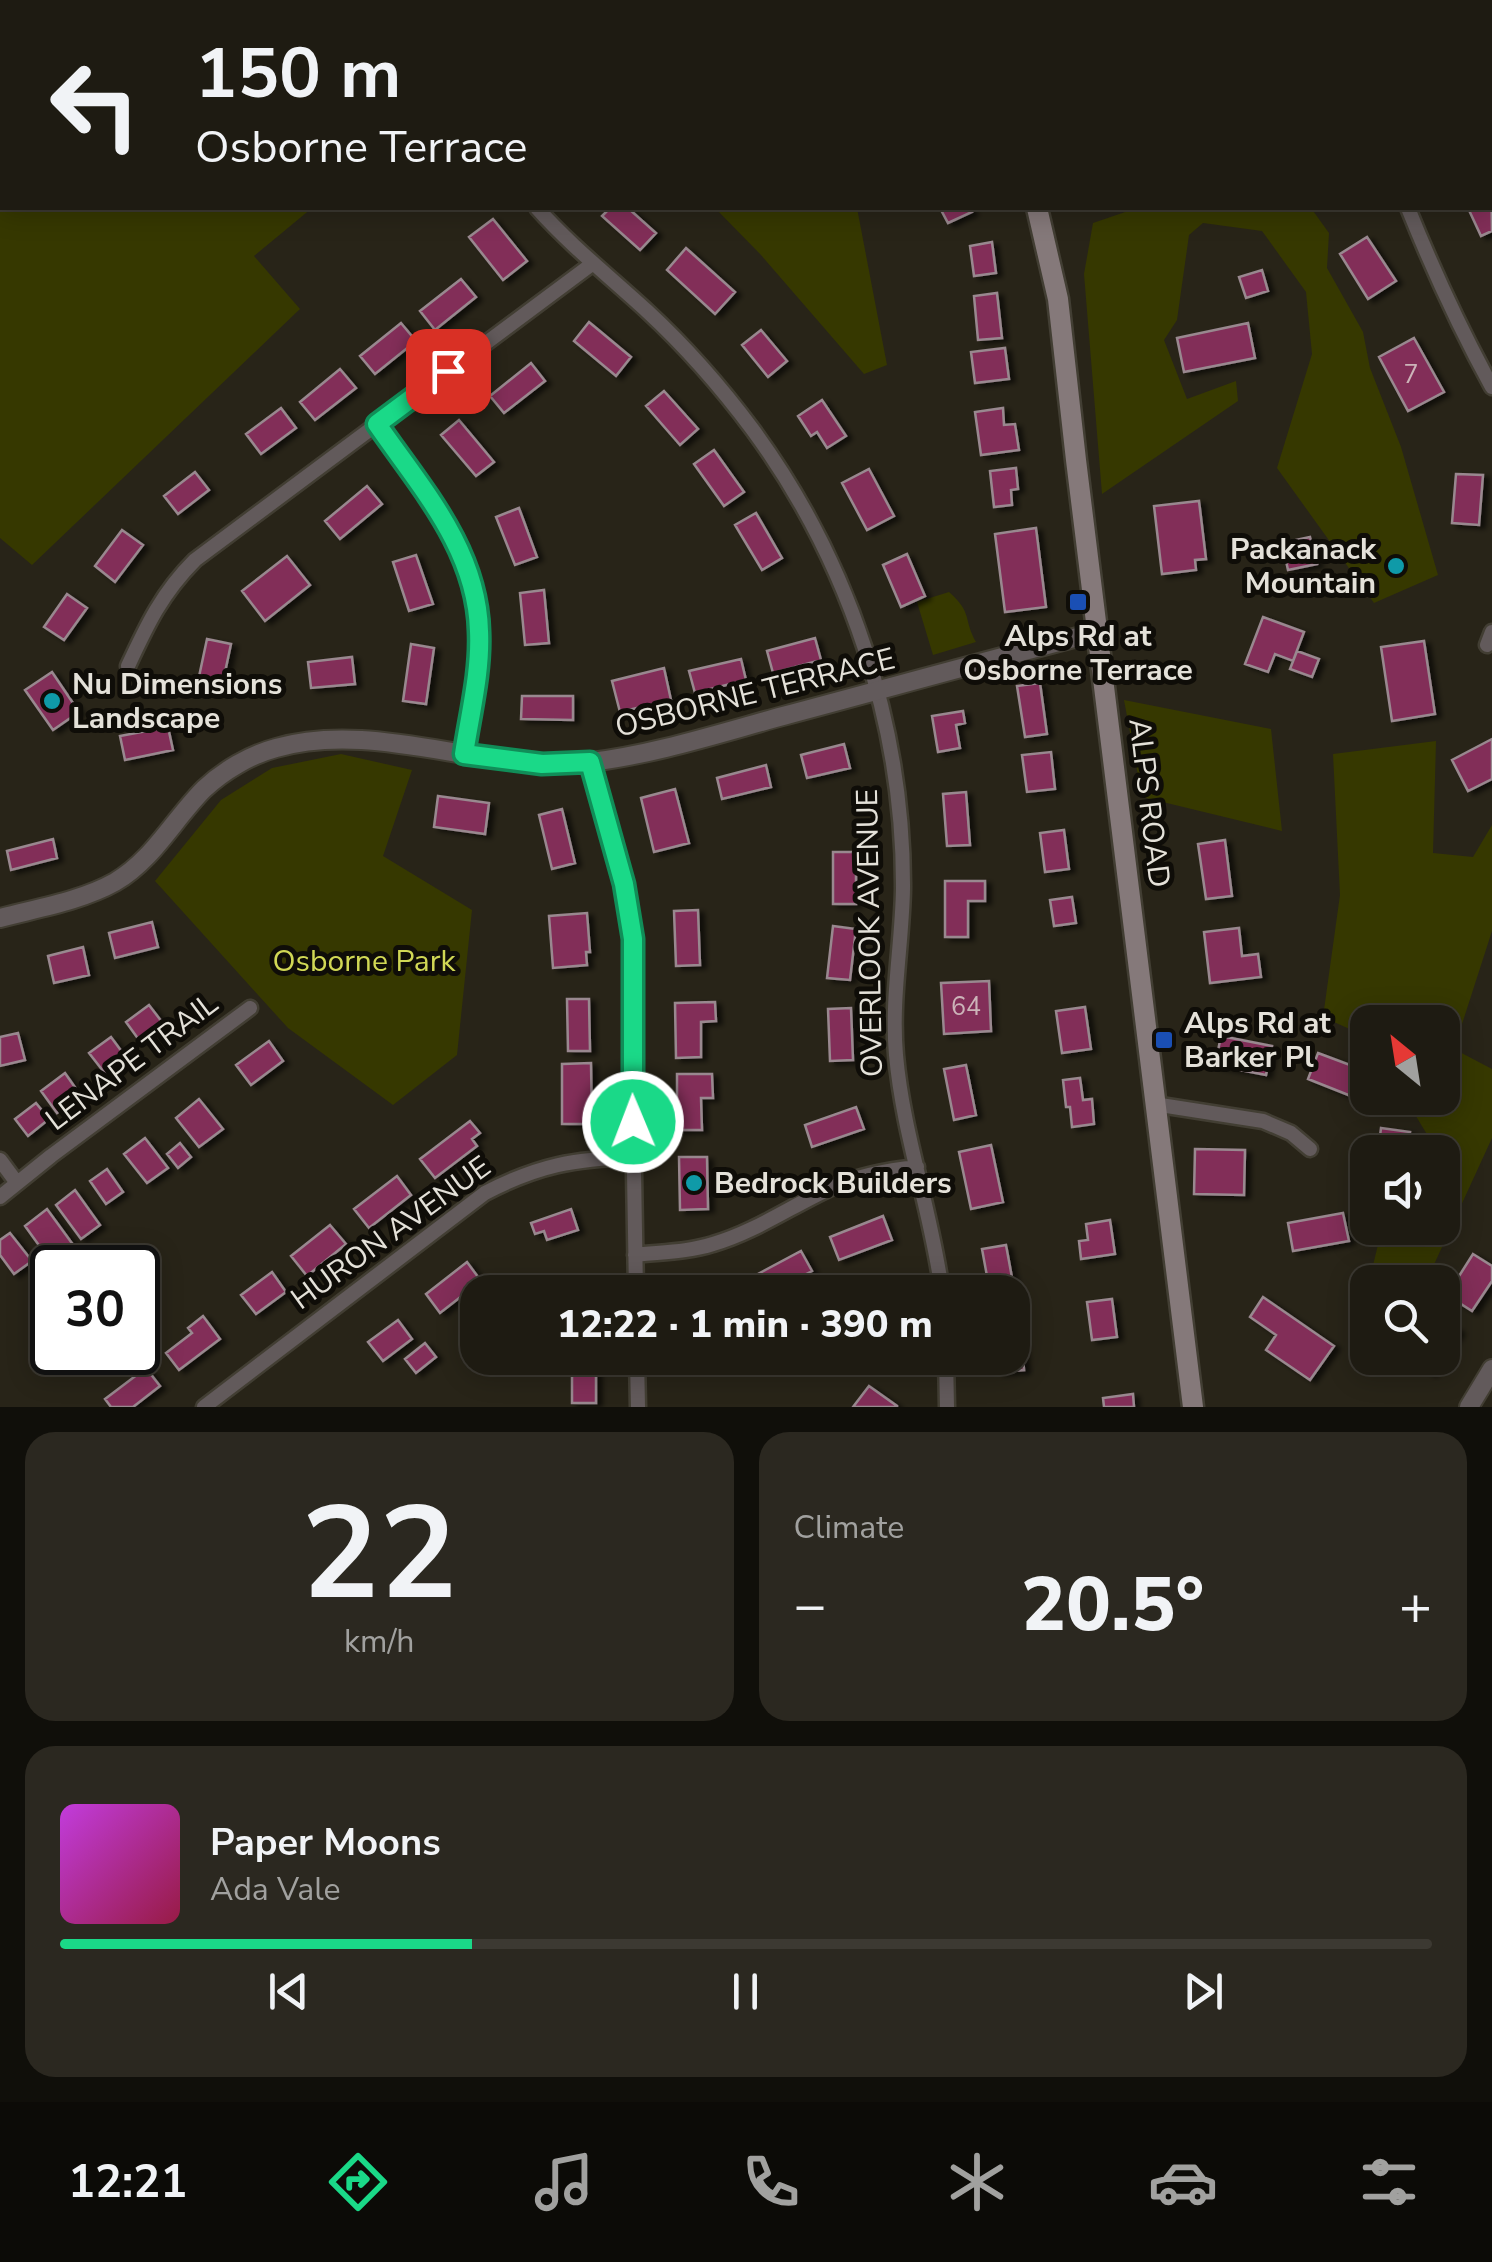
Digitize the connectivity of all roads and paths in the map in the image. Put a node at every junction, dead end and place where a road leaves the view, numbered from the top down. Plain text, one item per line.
1 (540, 210) edge
2 (1037, 210) edge
3 (1409, 210) edge
4 (592, 264) junction
5 (1492, 387) edge
6 (377, 424) junction
7 (1097, 632) junction
8 (128, 666) dead end
9 (877, 691) junction
10 (464, 754) junction
11 (590, 762) junction
12 (0, 918) edge
13 (250, 1008) dead end
14 (1154, 1104) junction
15 (1310, 1148) dead end
16 (634, 1157) junction
17 (0, 1160) edge
18 (916, 1166) junction
19 (17, 1183) junction
20 (0, 1197) edge
21 (635, 1255) junction
22 (636, 1275) edge
23 (938, 1275) edge
24 (1492, 1369) edge
25 (637, 1375) edge
26 (946, 1375) edge
27 (224, 1401) edge
28 (204, 1407) edge
29 (638, 1407) edge
30 (947, 1407) edge
31 (1193, 1407) edge
32 (1469, 1407) edge

1 - 4 street, OVERLOOK AVENUE
2 - 7 main road, ALPS ROAD
3 - 5 street
4 - 6 street
4 - 9 street, OVERLOOK AVENUE
6 - 8 street
6 - 10 street
7 - 9 street, OSBORNE TERRACE
7 - 14 main road, ALPS ROAD
9 - 11 street, OSBORNE TERRACE
9 - 18 street, OVERLOOK AVENUE
10 - 11 street, OSBORNE TERRACE
10 - 12 street, OSBORNE TERRACE
11 - 16 street
13 - 19 street, LENAPE TRAIL
14 - 15 street
14 - 31 main road, ALPS ROAD
16 - 21 street
16 - 27 street, HURON AVENUE
17 - 19 street
18 - 21 street
18 - 23 street, OVERLOOK AVENUE
19 - 20 street, LENAPE TRAIL
21 - 22 street
24 - 32 street
25 - 29 street
26 - 30 street
27 - 28 street, HURON AVENUE

